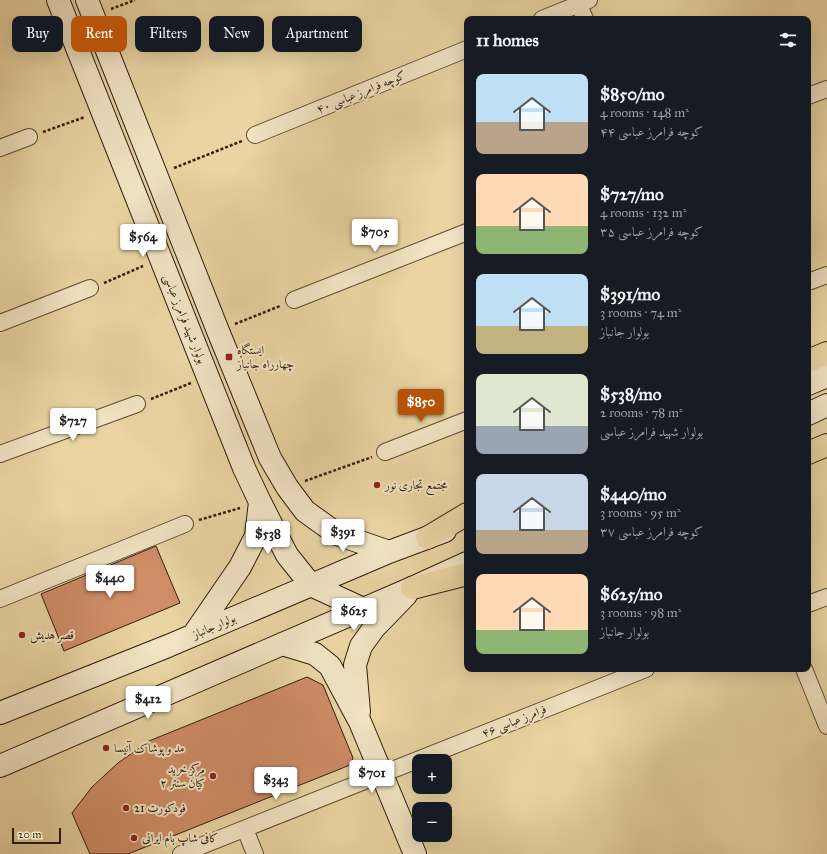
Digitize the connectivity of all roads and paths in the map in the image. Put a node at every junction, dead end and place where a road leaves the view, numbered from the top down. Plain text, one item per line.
1 (135, 0) edge
2 (582, 1) edge
3 (91, 8) edge
4 (62, 9) edge
5 (549, 16) edge
6 (584, 16) edge
7 (464, 51) edge
8 (827, 89) edge
9 (811, 95) edge
10 (102, 111) junction
11 (255, 135) joint
12 (30, 137) joint
13 (0, 148) edge
14 (157, 175) junction
15 (464, 233) edge
16 (161, 259) junction
17 (827, 275) edge
18 (811, 281) edge
19 (90, 288) joint
20 (294, 300) joint
21 (0, 322) edge
22 (218, 331) junction
23 (827, 353) edge
24 (815, 375) edge
25 (208, 376) junction
26 (137, 404) joint
27 (827, 405) edge
28 (811, 413) edge
29 (464, 421) edge
30 (827, 445) edge
31 (386, 452) joint
32 (811, 452) edge
33 (0, 454) edge
34 (287, 487) junction
35 (260, 502) junction
36 (464, 516) edge
37 (186, 524) joint
38 (464, 524) edge
39 (427, 538) junction
40 (389, 552) junction
41 (464, 564) edge
42 (464, 575) edge
43 (310, 585) junction
44 (412, 588) junction
45 (827, 597) edge
46 (0, 599) edge
47 (811, 603) edge
48 (363, 609) junction
49 (194, 634) junction
50 (282, 644) junction
51 (638, 672) edge
52 (805, 672) edge
53 (0, 712) edge
54 (360, 722) junction
55 (827, 726) edge
56 (0, 766) edge
57 (382, 774) junction
58 (245, 829) junction
59 (181, 854) edge
60 (255, 854) edge
61 (415, 854) edge

1 - 3 path
2 - 5 street
2 - 6 street
3 - 4 main road
3 - 14 main road
4 - 10 main road, بولوار شهید فرامرز عباسی
7 - 11 street, کوچه فرامرز عباسی ۴۰
8 - 9 street
10 - 12 path
10 - 16 main road, بولوار شهید فرامرز عباسی
11 - 14 path
12 - 13 street
14 - 22 main road
15 - 20 street
16 - 19 path
16 - 25 main road, بولوار شهید فرامرز عباسی
17 - 18 street
19 - 21 street
20 - 22 path
22 - 34 main road
23 - 24 highway
25 - 26 path
25 - 35 main road, بولوار شهید فرامرز عباسی
26 - 33 street
27 - 28 main road
29 - 31 street
30 - 32 highway
31 - 34 path
34 - 35 main road
34 - 40 main road
35 - 37 path
35 - 43 main road, بولوار شهید فرامرز عباسی
35 - 49 main road
36 - 39 highway
37 - 46 street
38 - 39 main road, بولوار جانباز
39 - 40 main road, بولوار جانباز
40 - 43 main road, بولوار جانباز
41 - 44 main road
42 - 44 highway
43 - 48 main road
43 - 49 main road, بولوار جانباز
44 - 48 main road
44 - 54 main road
45 - 47 street
48 - 50 main road
49 - 53 main road, بولوار جانباز
50 - 54 main road
50 - 56 main road
51 - 57 street, فرامرز عباسی ۴۶
52 - 55 street
54 - 57 main road
57 - 58 street, فرامرز عباسی ۴۶
57 - 61 main road
58 - 59 street, فرامرز عباسی ۴۶
58 - 60 street

